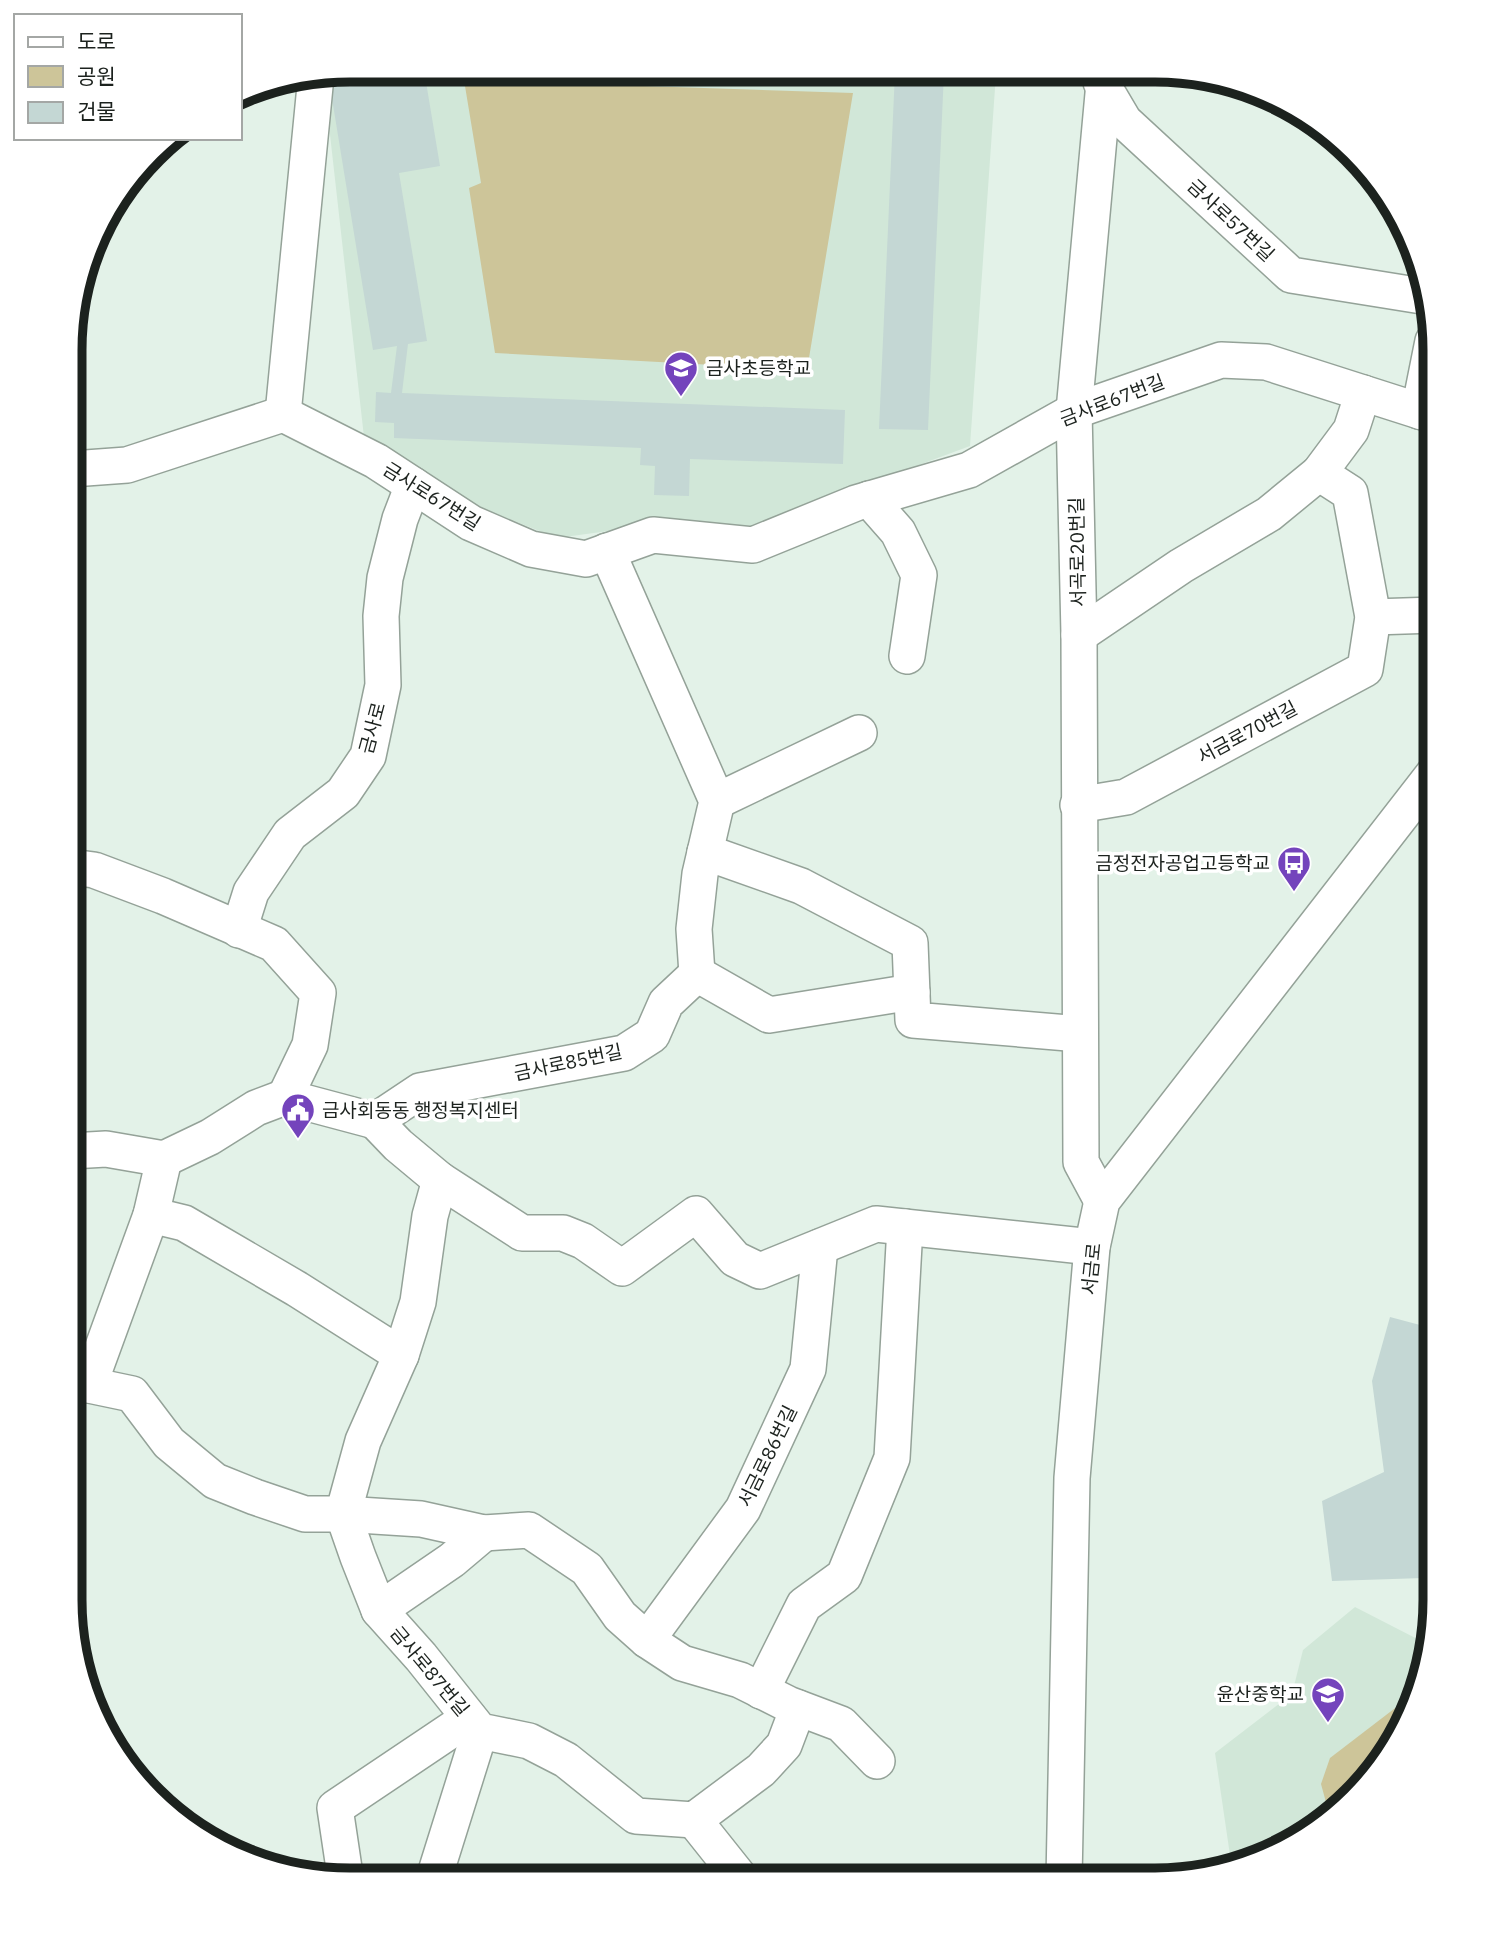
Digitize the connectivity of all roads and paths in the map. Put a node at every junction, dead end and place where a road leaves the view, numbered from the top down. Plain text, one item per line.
1 (1097, 82) edge
2 (1101, 82) edge
3 (315, 85) edge
4 (1417, 295) edge
5 (1363, 393) junction
6 (1073, 411) junction
7 (1423, 412) edge
8 (283, 414) junction
9 (82, 468) edge
10 (1319, 473) junction
11 (412, 485) junction
12 (869, 499) junction
13 (607, 551) junction
14 (1423, 615) edge
15 (1373, 617) junction
16 (1079, 635) junction
17 (907, 656) dead end
18 (859, 733) dead end
19 (1423, 787) edge
20 (716, 801) junction
21 (1079, 805) junction
22 (705, 852) junction
23 (82, 868) edge
24 (239, 930) junction
25 (697, 974) junction
26 (912, 1006) junction
27 (1080, 1034) junction
28 (285, 1097) junction
29 (375, 1121) junction
30 (82, 1150) edge
31 (164, 1159) junction
32 (440, 1180) junction
33 (1102, 1201) junction
34 (150, 1215) junction
35 (905, 1227) junction
36 (820, 1247) junction
37 (1092, 1247) junction
38 (401, 1355) junction
39 (82, 1376) edge
40 (82, 1382) edge
41 (343, 1514) junction
42 (484, 1533) junction
43 (379, 1610) junction
44 (647, 1640) junction
45 (761, 1691) junction
46 (798, 1708) junction
47 (474, 1724) junction
48 (877, 1760) dead end
49 (694, 1820) junction
50 (345, 1868) edge
51 (437, 1868) edge
52 (732, 1868) edge
53 (1064, 1868) edge

1 - 6 street, 서곡로20번길
2 - 4 street, 금사로57번길
3 - 8 street
5 - 6 street, 금사로67번길
5 - 7 street, 금사로67번길
5 - 10 street
6 - 12 street, 금사로67번길
6 - 16 street, 서곡로20번길
8 - 9 street
8 - 11 street, 금사로67번길
10 - 15 street, 서금로70번길
10 - 16 street
11 - 13 street, 금사로67번길
11 - 24 street, 금사로
12 - 13 street, 금사로67번길
12 - 17 street
13 - 20 street
14 - 15 street
15 - 21 street, 서금로70번길
16 - 21 street, 서곡로20번길
18 - 20 street
19 - 33 street, 서금로
20 - 22 street
21 - 27 street, 서곡로20번길
22 - 25 street
22 - 26 street
23 - 24 street
24 - 28 street
25 - 26 street
25 - 29 street, 금사로85번길
26 - 27 street
27 - 33 street, 서곡로20번길
28 - 29 street
28 - 31 street
29 - 32 street
30 - 31 street
31 - 34 street
32 - 36 street
32 - 38 street
33 - 37 street, 서금로
34 - 38 street
34 - 39 street
35 - 36 street
35 - 37 street
35 - 45 street
36 - 44 street, 서금로86번길
37 - 53 street, 서금로
38 - 41 street
40 - 41 street
41 - 42 street
41 - 43 street, 금사로87번길
42 - 43 street
42 - 44 street
43 - 47 street, 금사로87번길
44 - 45 street
45 - 46 street
46 - 48 street
46 - 49 street
47 - 49 street, 금사로87번길
47 - 50 street
47 - 51 street
49 - 52 street

